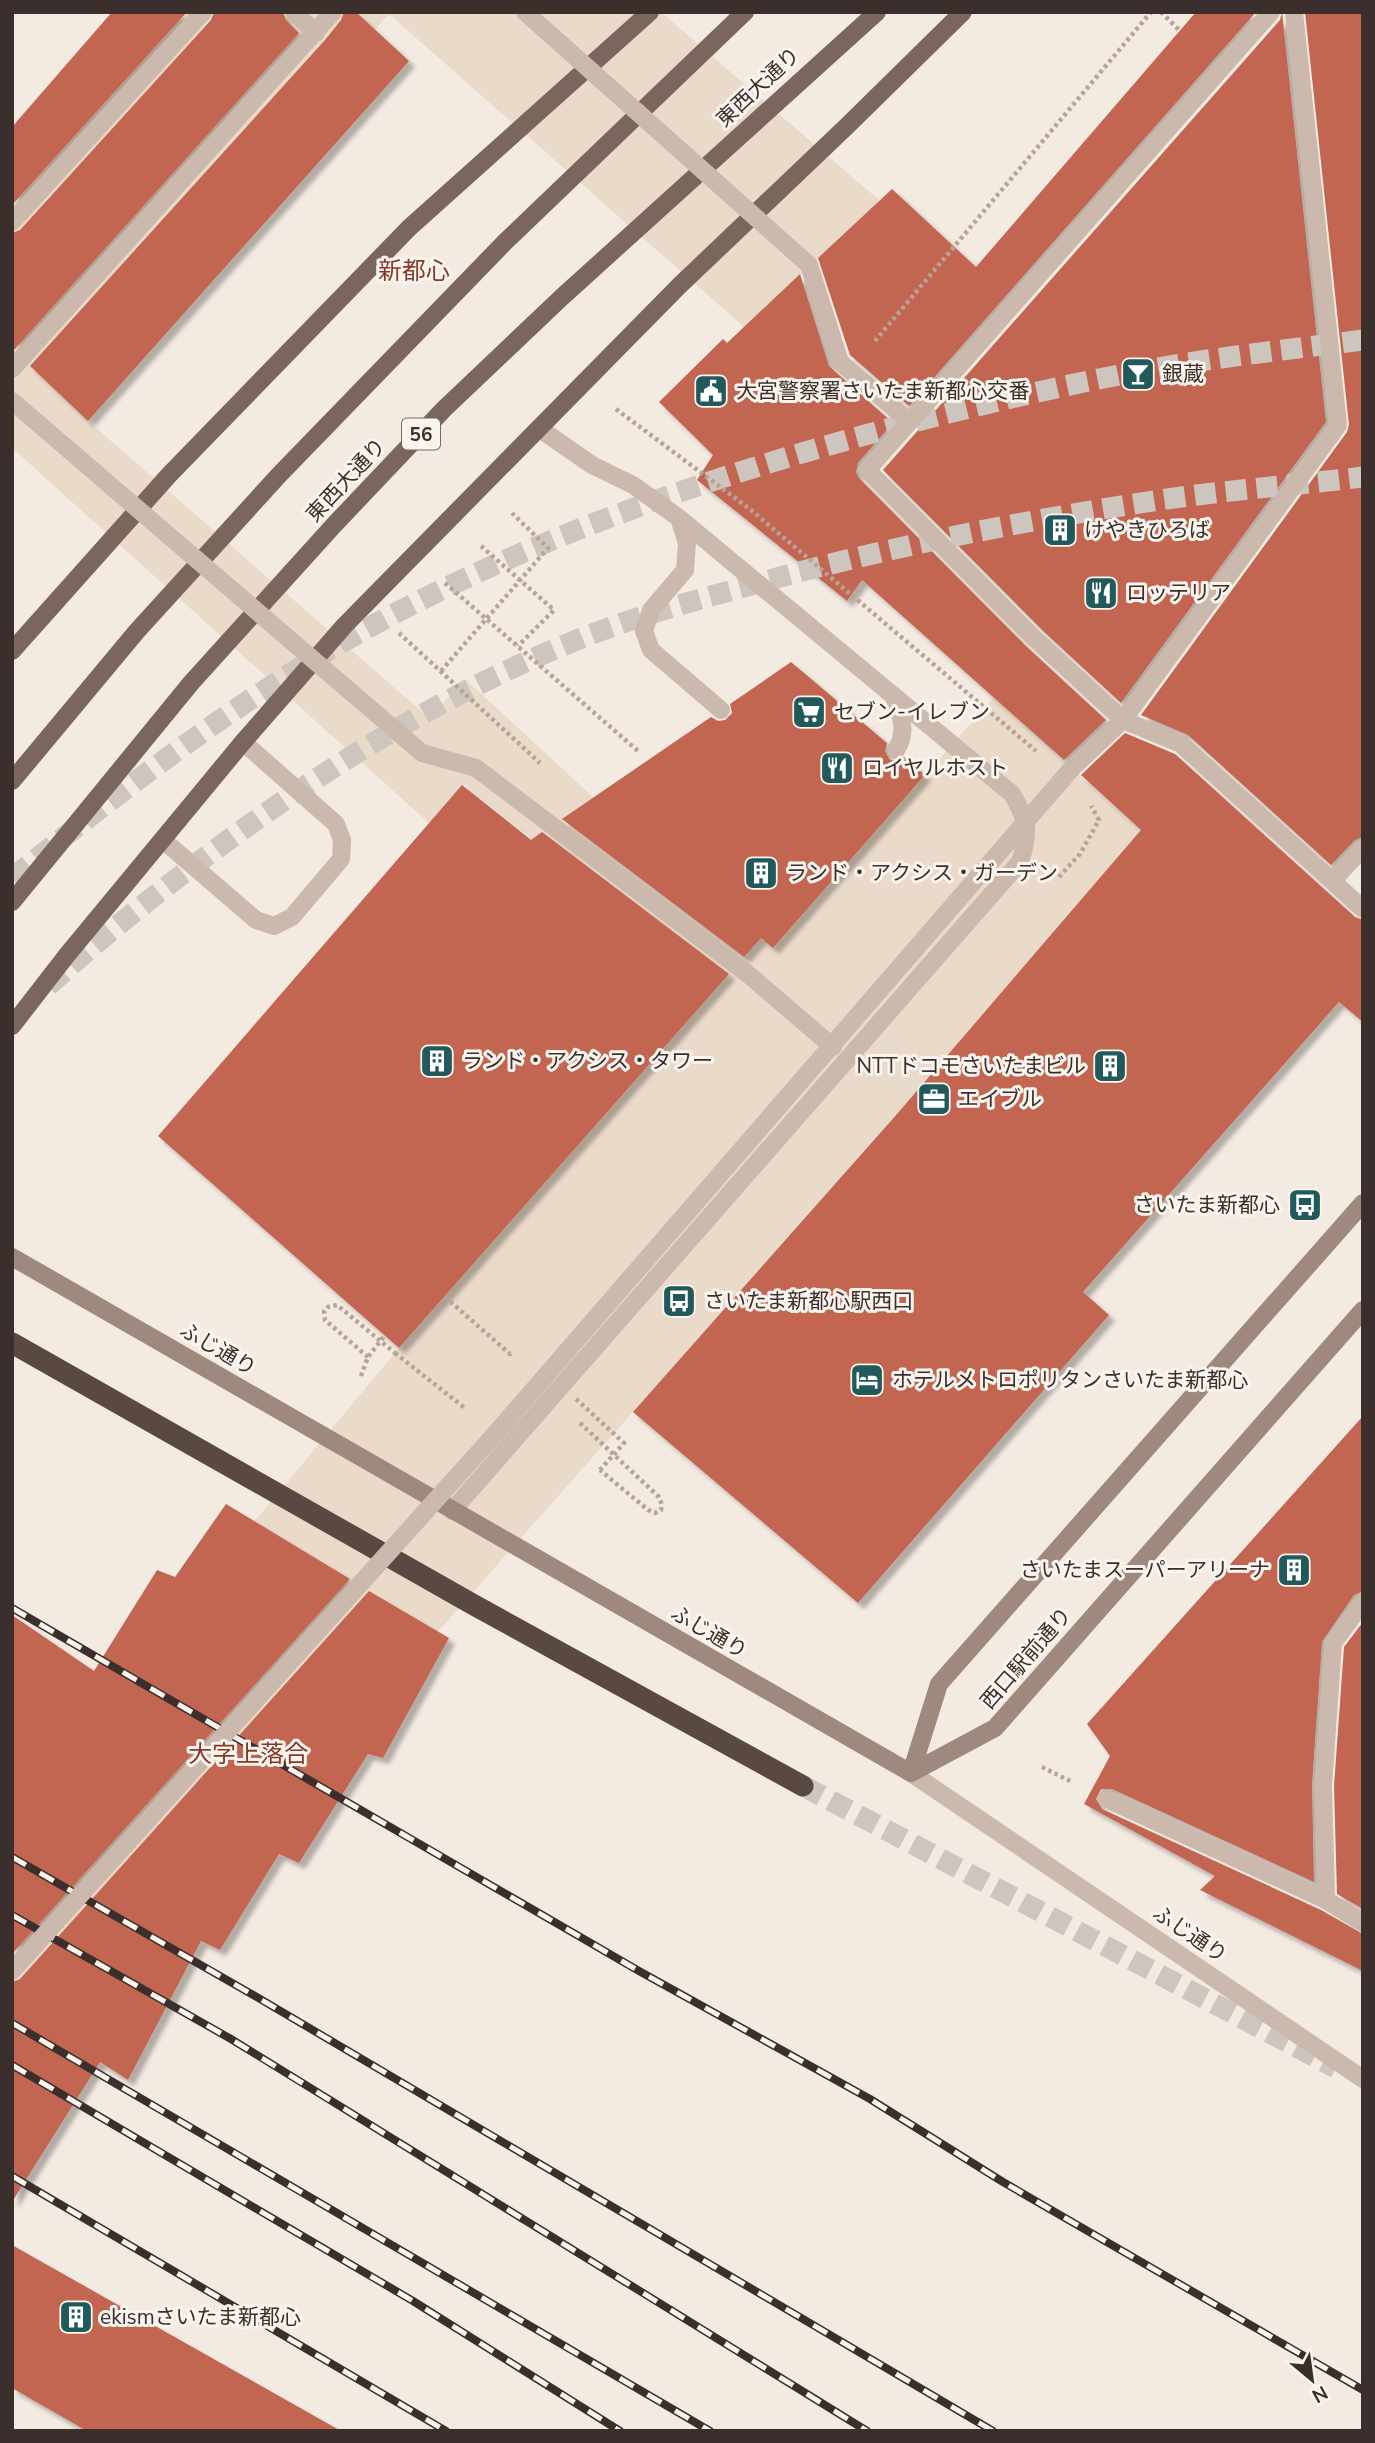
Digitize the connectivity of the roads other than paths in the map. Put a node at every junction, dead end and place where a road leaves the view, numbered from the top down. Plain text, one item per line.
1 (203, 12) edge
2 (294, 12) edge
3 (332, 12) edge
4 (525, 12) edge
5 (650, 12) edge
6 (745, 12) edge
7 (877, 12) edge
8 (963, 12) edge
9 (1271, 12) edge
10 (1294, 12) edge
11 (316, 33) junction
12 (12, 222) edge
13 (12, 369) edge
14 (12, 401) edge
15 (910, 422) junction
16 (540, 429) junction
17 (679, 518) junction
18 (12, 651) edge
19 (891, 692) junction
20 (721, 710) dead end
21 (1123, 720) junction
22 (243, 742) junction
23 (896, 750) dead end
24 (12, 782) edge
25 (163, 840) junction
26 (1363, 848) edge
27 (1332, 881) junction
28 (12, 902) edge
29 (1363, 909) edge
30 (12, 1026) edge
31 (833, 1047) junction
32 (1363, 1203) edge
33 (12, 1257) edge
34 (1363, 1310) edge
35 (12, 1343) edge
36 (452, 1511) junction
37 (1363, 1602) edge
38 (911, 1773) junction
39 (803, 1786) tunnel mouth
40 (1107, 1799) dead end
41 (1326, 1900) junction
42 (1363, 1923) edge
43 (12, 1971) edge
44 (1363, 2078) edge

1 - 12 street
2 - 11 street
3 - 11 street
4 - 15 street, bridge
5 - 18 main road
6 - 24 main road
7 - 28 main road, 東西大通り / 56
8 - 16 main road
9 - 15 street, bridge
10 - 21 street, bridge
11 - 13 street
14 - 31 street, bridge
15 - 21 street, bridge
16 - 17 street
16 - 22 main road
17 - 19 street
17 - 20 street
19 - 23 street
19 - 36 street
21 - 27 street
21 - 31 street, bridge
22 - 25 main road
22 - 25 street
25 - 30 main road
26 - 27 street
27 - 29 street
31 - 43 street, bridge
32 - 38 main road
33 - 36 main road, ふじ通り
34 - 38 main road, 西口駅前通り
35 - 39 highway
36 - 38 main road, ふじ通り
37 - 41 street
38 - 44 street, ふじ通り
40 - 41 street
41 - 42 street

